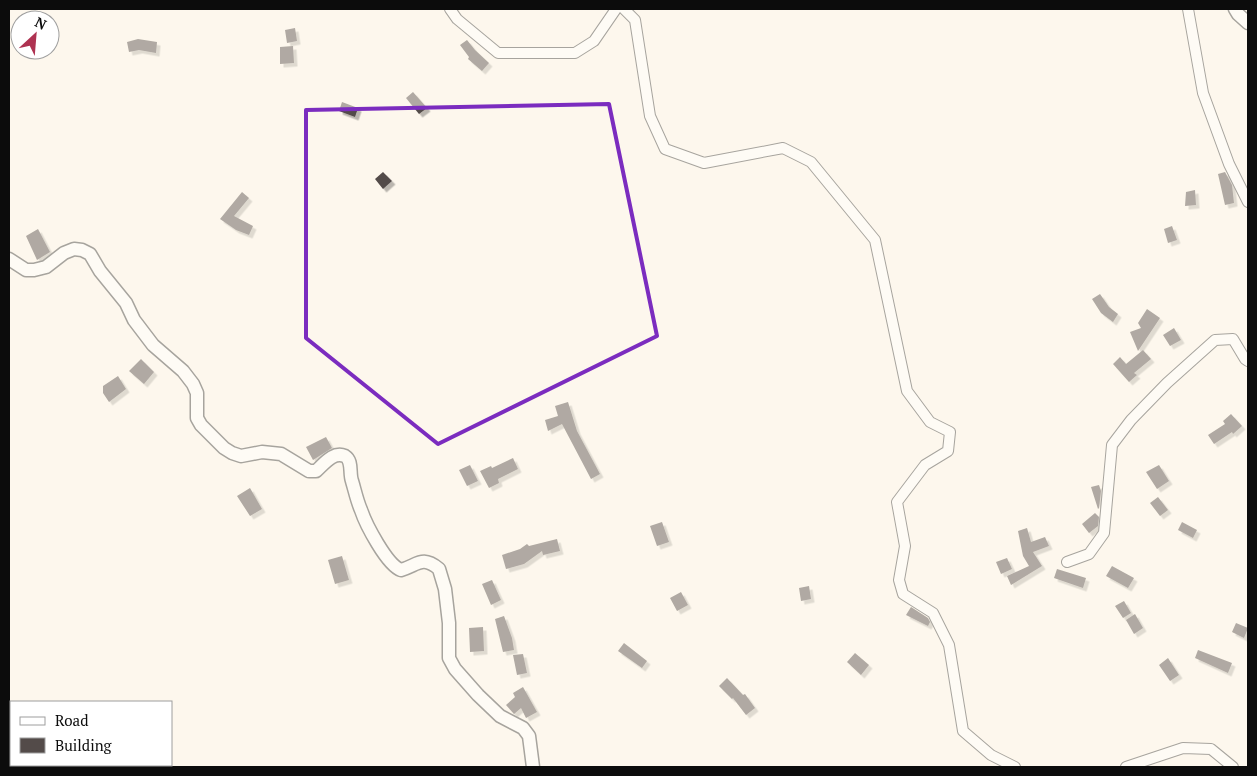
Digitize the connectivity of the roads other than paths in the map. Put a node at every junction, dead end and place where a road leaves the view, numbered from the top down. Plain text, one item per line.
1 (450, 9) edge
2 (616, 9) edge
3 (624, 9) edge
4 (1188, 9) edge
5 (1236, 9) edge
6 (1248, 23) edge
7 (1248, 202) edge
8 (9, 259) edge
9 (1248, 361) edge
10 (1067, 562) dead end
11 (534, 767) edge
12 (1015, 767) edge
13 (1126, 767) edge
14 (1233, 767) edge

1 - 2 street
3 - 12 street
4 - 7 street
5 - 6 street
8 - 11 street
9 - 10 street
13 - 14 street

